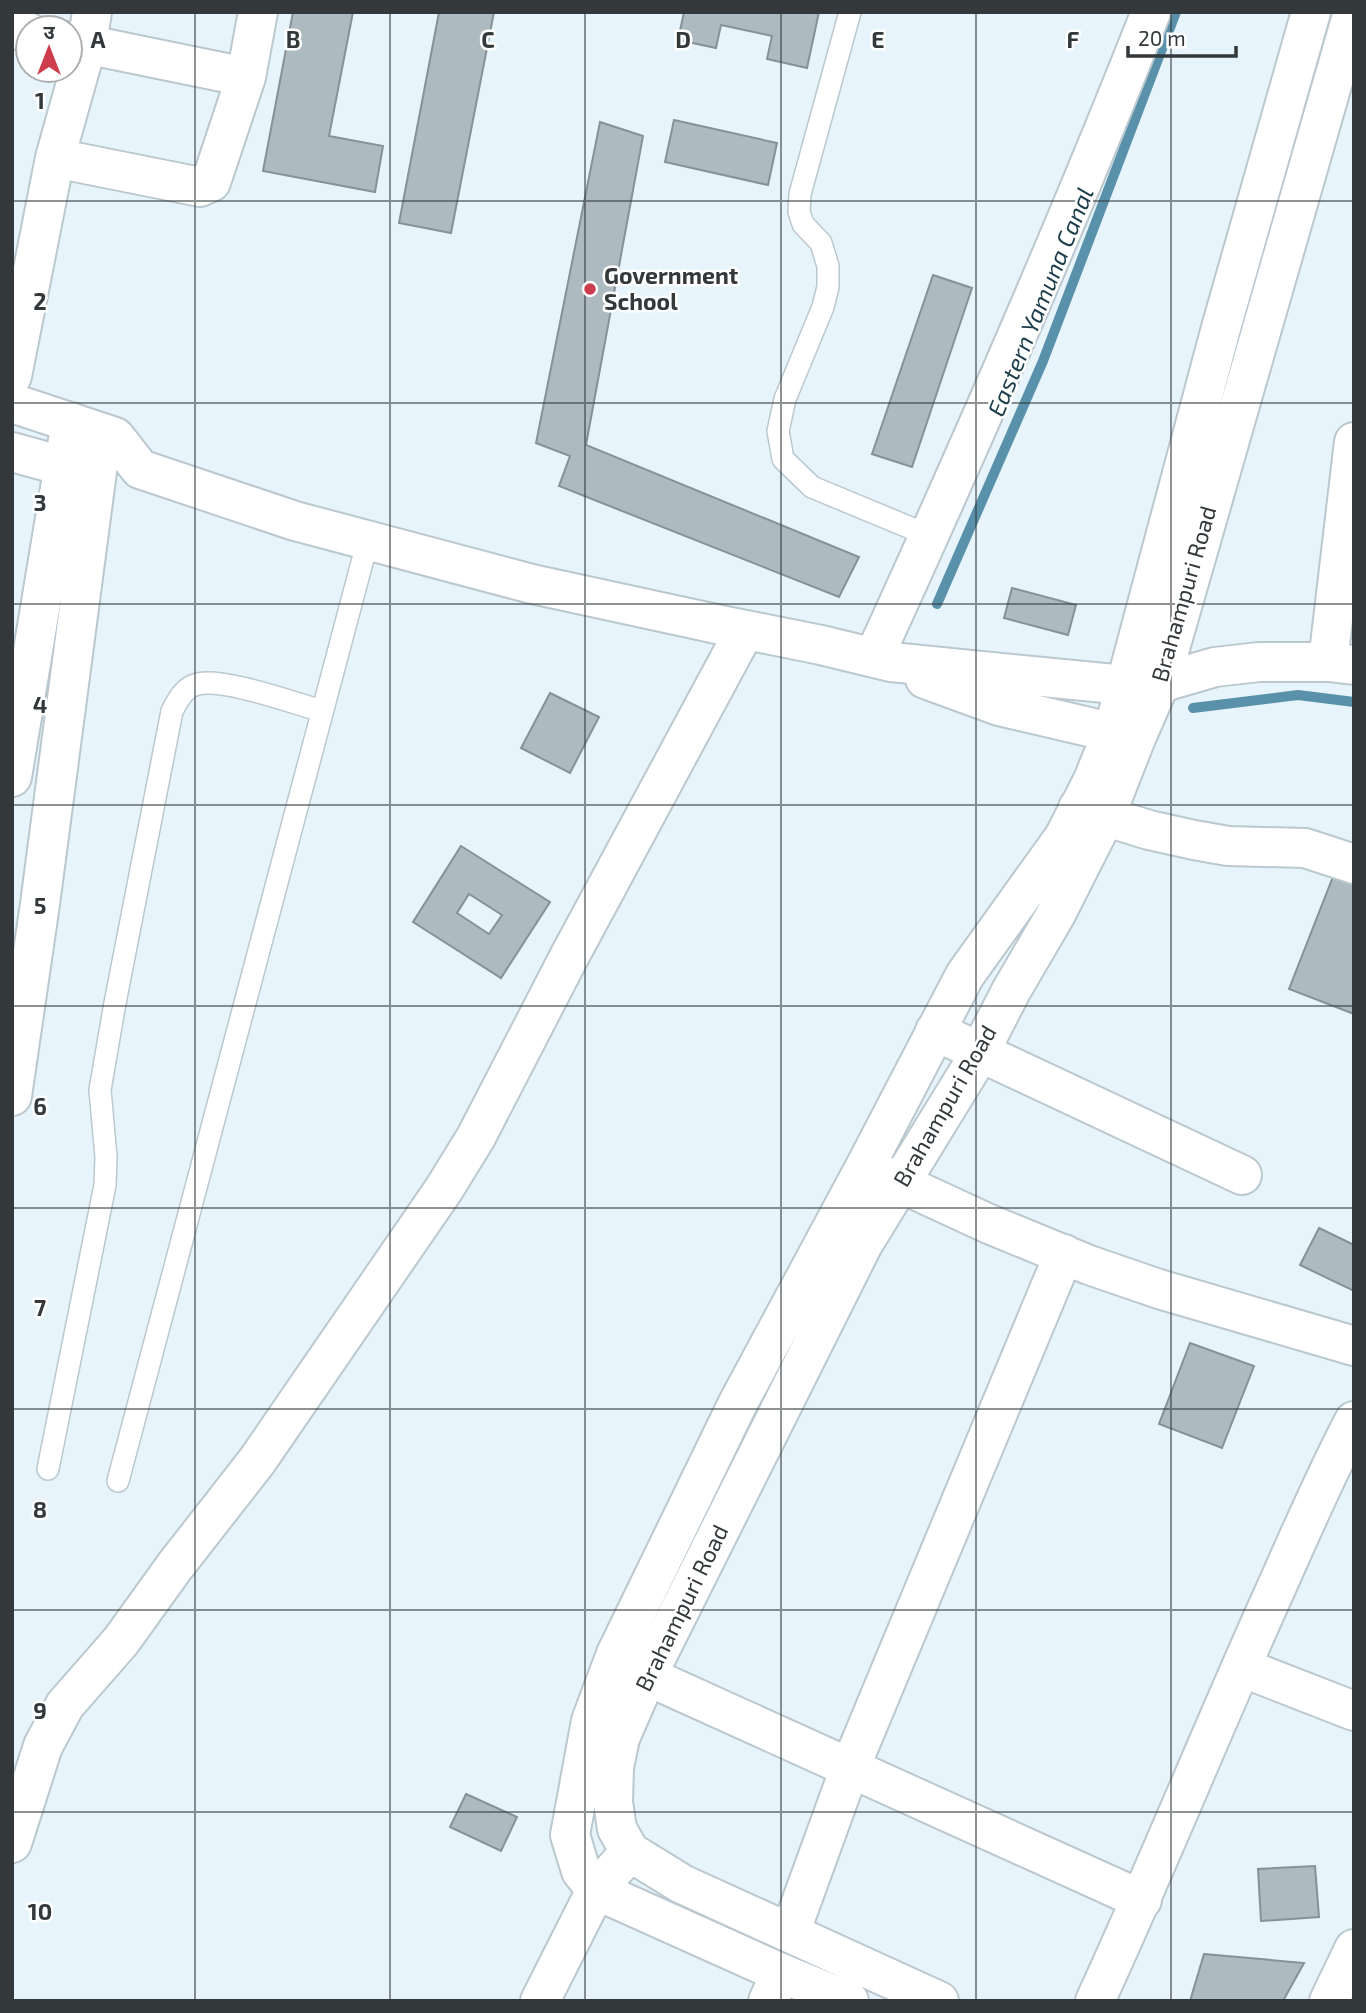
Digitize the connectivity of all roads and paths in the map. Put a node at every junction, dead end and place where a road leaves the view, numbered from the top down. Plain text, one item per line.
1 (258, 12) edge
2 (850, 12) edge
3 (1150, 12) edge
4 (1311, 12) edge
5 (1353, 12) edge
6 (84, 32) edge
7 (246, 77) junction
8 (71, 84) edge
9 (55, 158) junction
10 (13, 380) edge
11 (86, 427) junction
12 (1354, 442) edge
13 (12, 452) edge
14 (140, 469) junction
15 (80, 471) junction
16 (930, 536) junction
17 (368, 540) junction
18 (745, 630) junction
19 (883, 660) junction
20 (1341, 664) edge
21 (1142, 684) junction
22 (322, 711) junction
23 (1123, 735) junction
24 (12, 777) edge
25 (1092, 812) junction
26 (1354, 864) edge
27 (935, 1031) junction
28 (979, 1052) junction
29 (12, 1096) edge
30 (865, 1167) junction
31 (1242, 1175) dead end
32 (900, 1184) junction
33 (1064, 1254) junction
34 (1354, 1346) edge
35 (1354, 1421) edge
36 (48, 1469) dead end
37 (118, 1481) dead end
38 (1241, 1667) junction
39 (647, 1676) junction
40 (1354, 1711) edge
41 (850, 1768) junction
42 (12, 1843) edge
43 (630, 1852) junction
44 (596, 1890) junction
45 (1142, 1900) junction
46 (790, 1933) junction
47 (1354, 1949) edge
48 (775, 1987) edge
49 (540, 2001) edge
50 (849, 2001) edge
51 (939, 2001) edge
52 (1095, 2001) edge
53 (1329, 2001) edge

1 - 7 street
2 - 16 lane
3 - 16 street
4 - 21 street, Brahampuri Road
5 - 21 street, Brahampuri Road
6 - 7 street
7 - 9 street
8 - 9 street
9 - 10 street
10 - 11 street
11 - 14 street
11 - 15 street
12 - 20 street
13 - 15 street
14 - 15 street
14 - 17 street
15 - 24 street
15 - 29 street
16 - 19 street
17 - 18 street
17 - 22 lane
18 - 19 street
18 - 42 street
19 - 21 street
19 - 23 street
20 - 21 street
21 - 23 street, Brahampuri Road
22 - 36 lane
22 - 37 lane
23 - 25 street, Brahampuri Road
25 - 26 street
25 - 27 street, Brahampuri Road
25 - 28 street, Brahampuri Road
27 - 28 street
27 - 30 street, Brahampuri Road
28 - 31 street
28 - 32 street, Brahampuri Road
30 - 32 street
30 - 44 street, Brahampuri Road
32 - 33 street
32 - 39 street, Brahampuri Road
33 - 34 street
33 - 41 street
35 - 38 street
38 - 40 street
38 - 45 street
39 - 41 street
39 - 43 street, Brahampuri Road
41 - 45 street
41 - 46 street
43 - 44 street
43 - 46 street
44 - 48 street
44 - 49 street
45 - 52 street
46 - 51 street
47 - 53 street
48 - 50 street

